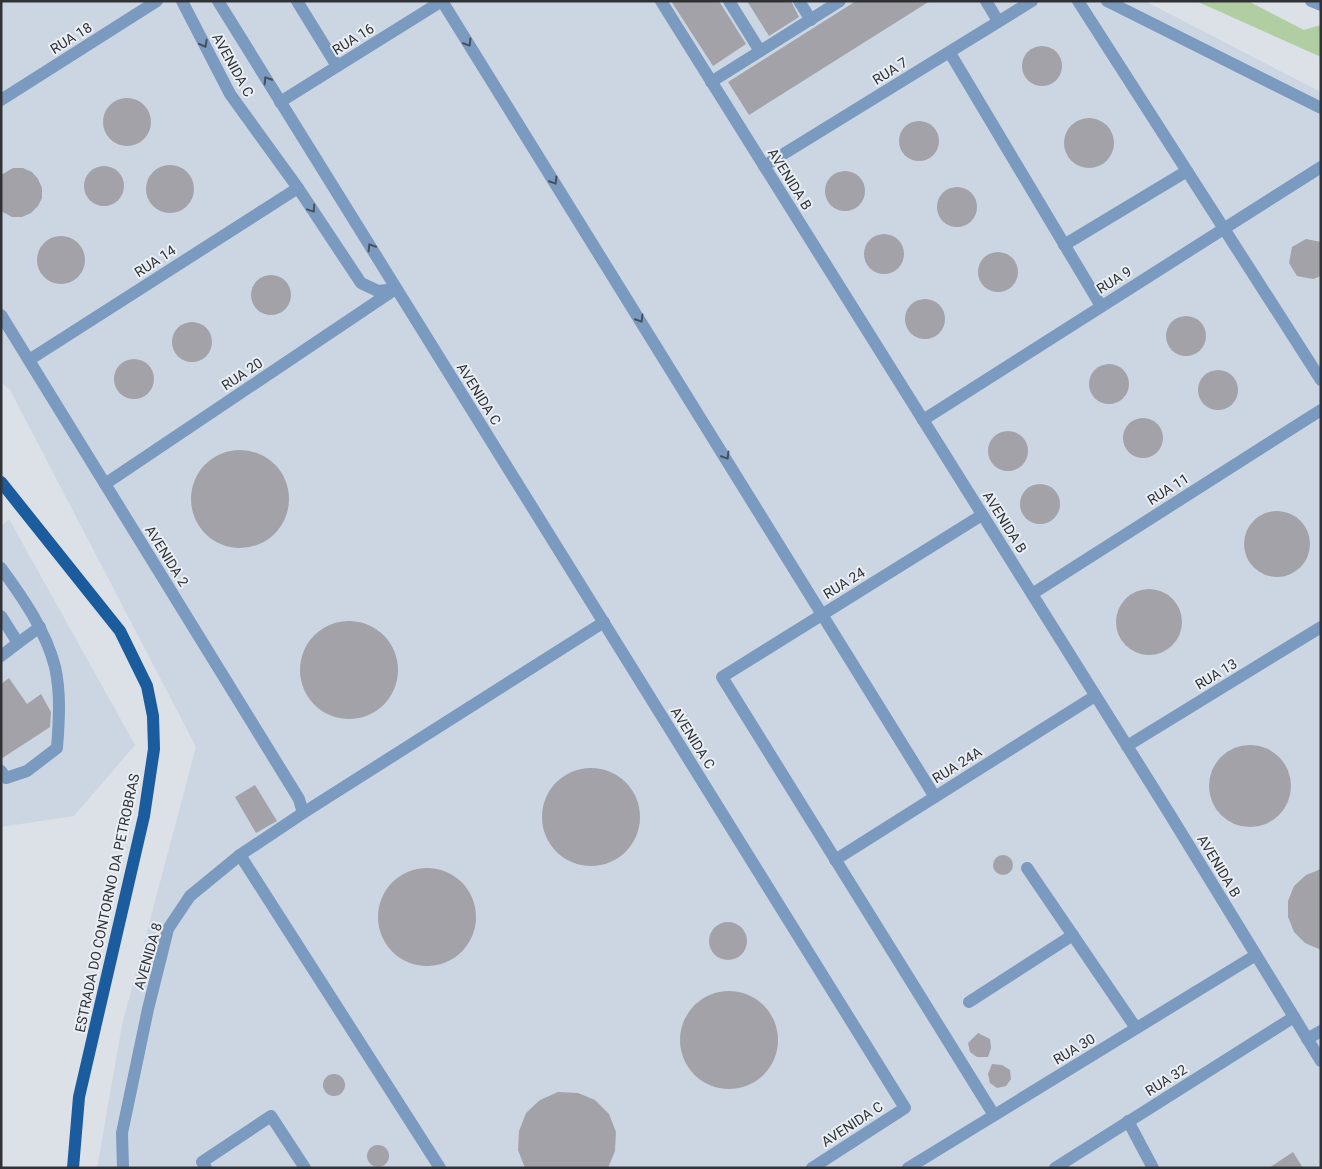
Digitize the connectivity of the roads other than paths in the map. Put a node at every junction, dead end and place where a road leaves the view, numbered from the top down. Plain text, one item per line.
1 (157, 1) edge
2 (182, 1) edge
3 (218, 1) edge
4 (297, 1) edge
5 (442, 1) edge
6 (661, 1) edge
7 (729, 1) edge
8 (799, 1) edge
9 (840, 1) edge
10 (986, 1) edge
11 (1032, 1) edge
12 (1078, 1) edge
13 (1107, 1) edge
14 (1312, 1) edge
15 (1321, 5) edge
16 (811, 20) junction
17 (998, 21) junction
18 (760, 51) junction
19 (950, 52) junction
20 (337, 66) junction
21 (711, 82) junction
22 (1, 100) edge
23 (280, 102) junction
24 (1321, 108) edge
25 (764, 166) junction
26 (1321, 167) edge
27 (1187, 171) junction
28 (298, 188) junction
29 (1224, 229) junction
30 (1064, 245) junction
31 (396, 289) junction
32 (1101, 306) junction
33 (1, 316) edge
34 (29, 360) junction
35 (1321, 380) edge
36 (1321, 410) edge
37 (923, 420) junction
38 (1, 482) edge
39 (105, 484) junction
40 (982, 515) junction
41 (1, 568) edge
42 (1032, 594) junction
43 (824, 614) junction
44 (1, 616) edge
45 (604, 622) junction
46 (40, 627) junction
47 (1321, 627) edge
48 (18, 643) junction
49 (1, 656) edge
50 (1095, 696) junction
51 (1127, 746) junction
52 (1, 771) edge
53 (935, 796) junction
54 (303, 813) junction
55 (240, 855) junction
56 (835, 860) junction
57 (1027, 868) dead end
58 (1073, 935) junction
59 (1256, 955) junction
60 (969, 1002) dead end
61 (1294, 1017) junction
62 (1136, 1028) junction
63 (1321, 1030) edge
64 (1307, 1039) junction
65 (1321, 1061) edge
66 (994, 1115) junction
67 (1128, 1122) junction
68 (201, 1166) edge
69 (73, 1168) edge
70 (123, 1168) edge
71 (305, 1168) edge
72 (440, 1168) edge
73 (812, 1168) edge
74 (908, 1168) edge
75 (1054, 1168) edge
76 (1153, 1168) edge

1 - 22 lane, RUA 18
2 -> 28 lane, AVENIDA C
23 -> 3 lane, AVENIDA C
4 - 20 lane
5 - 20 lane, RUA 16
5 -> 43 lane
6 - 21 lane, AVENIDA B
7 - 18 lane
8 - 16 lane
9 - 16 lane
10 - 17 lane
11 - 17 lane, RUA 7
12 - 27 lane
13 - 24 lane
14 - 15 lane
16 - 18 lane
17 - 19 lane, RUA 7
18 - 21 lane
19 - 25 lane, RUA 7
19 - 30 lane
20 - 23 lane, RUA 16
21 - 25 lane, AVENIDA B
31 -> 23 lane, AVENIDA C
25 - 37 lane, AVENIDA B
26 - 29 lane, RUA 9
27 - 29 lane
27 - 30 lane
28 -> 31 lane, AVENIDA C
28 - 34 lane, RUA 14
29 - 32 lane, RUA 9
29 - 35 lane
30 - 32 lane
31 - 39 lane, RUA 20
31 - 45 lane, AVENIDA C
32 - 37 lane, RUA 9
33 - 34 lane, AVENIDA 2
34 - 39 lane, AVENIDA 2
36 - 42 lane, RUA 11
37 - 40 lane, AVENIDA B
38 - 69 main road, ESTRADA DO CONTORNO DA PETROBRAS
39 - 54 lane, AVENIDA 2
40 - 42 lane, AVENIDA B
40 - 43 lane, RUA 24
41 - 46 lane
42 - 50 lane, AVENIDA B
43 - 53 lane
43 - 56 lane, RUA 24
44 - 48 lane
45 - 54 lane, AVENIDA 8
45 - 73 lane, AVENIDA C
46 - 48 lane
46 - 52 lane
47 - 51 lane, RUA 13
48 - 49 lane
50 - 51 lane, AVENIDA B
50 - 53 lane, RUA 24A
51 - 59 lane, AVENIDA B
53 - 56 lane, RUA 24A
54 - 55 lane, AVENIDA 8
55 - 70 lane, AVENIDA 8
55 - 72 lane
56 - 66 lane
57 - 58 lane
58 - 60 lane
58 - 62 lane
59 - 61 lane, AVENIDA B
59 - 62 lane, RUA 30
61 - 64 lane, AVENIDA B
61 - 67 lane, RUA 32
62 - 66 lane, RUA 30
63 - 64 lane
64 - 65 lane, AVENIDA B
66 - 74 lane, RUA 30
67 - 75 lane, RUA 32
67 - 76 lane
68 - 71 lane

